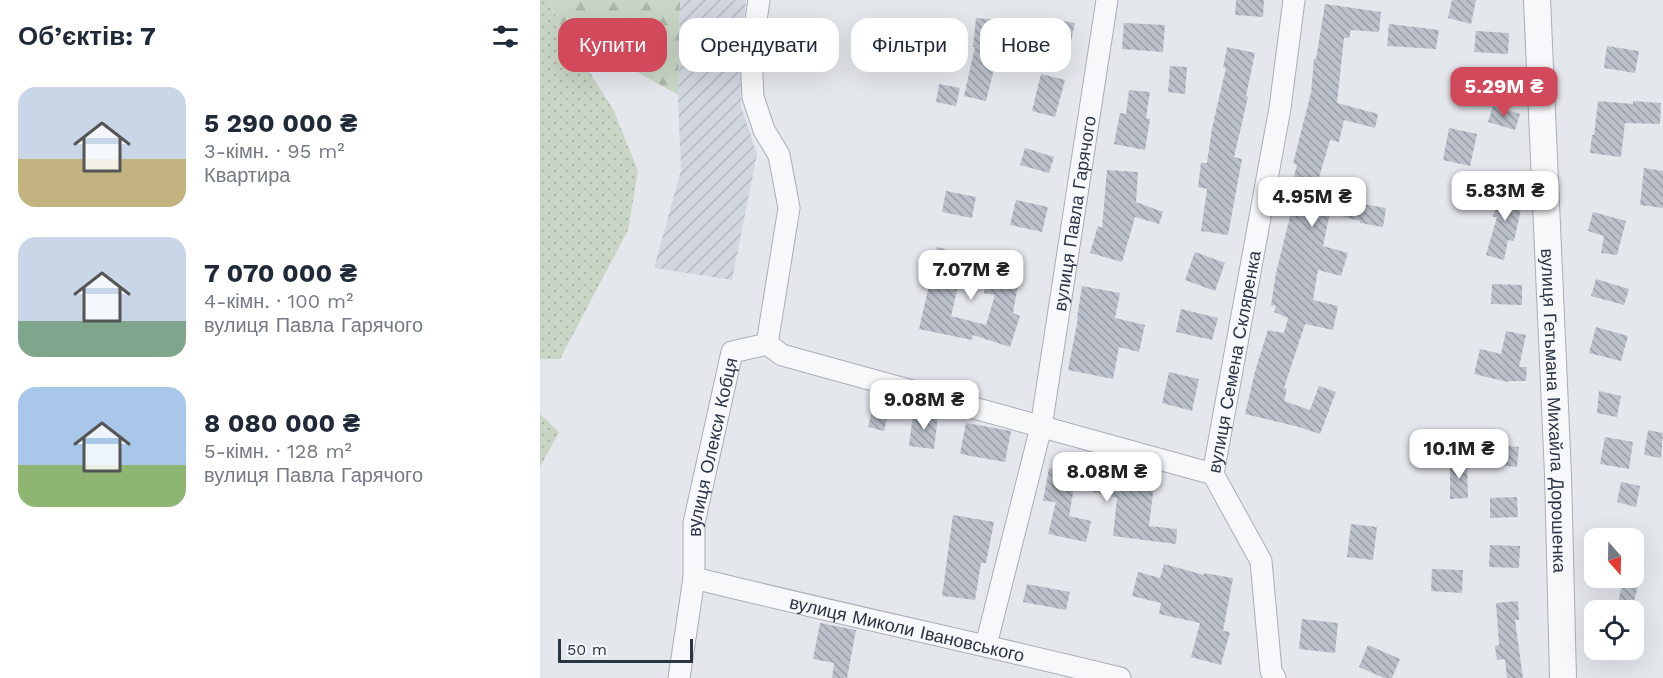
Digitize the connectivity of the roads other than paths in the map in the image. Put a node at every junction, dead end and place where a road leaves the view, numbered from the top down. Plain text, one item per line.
1 (759, 0) edge
2 (1107, 0) edge
3 (1294, 0) edge
4 (1537, 0) edge
5 (766, 344) junction
6 (1041, 426) junction
7 (1213, 474) junction
8 (694, 578) junction
9 (986, 645) junction
10 (679, 678) edge
11 (1120, 678) edge
12 (1275, 678) edge
13 (1563, 678) edge

1 - 5 street
2 - 6 street, вулиця Павла Гарячого
3 - 7 street, вулиця Семена Скляренка
4 - 13 street, вулиця Гетьмана Михайла Дорошенка
5 - 6 street
5 - 8 street, вулиця Олекси Кобця
6 - 7 street
6 - 9 street, вулиця Павла Гарячого
7 - 12 street, вулиця Семена Скляренка
8 - 9 street, вулиця Миколи Івановського
8 - 10 street, вулиця Олекси Кобця
9 - 11 street, вулиця Миколи Івановського

